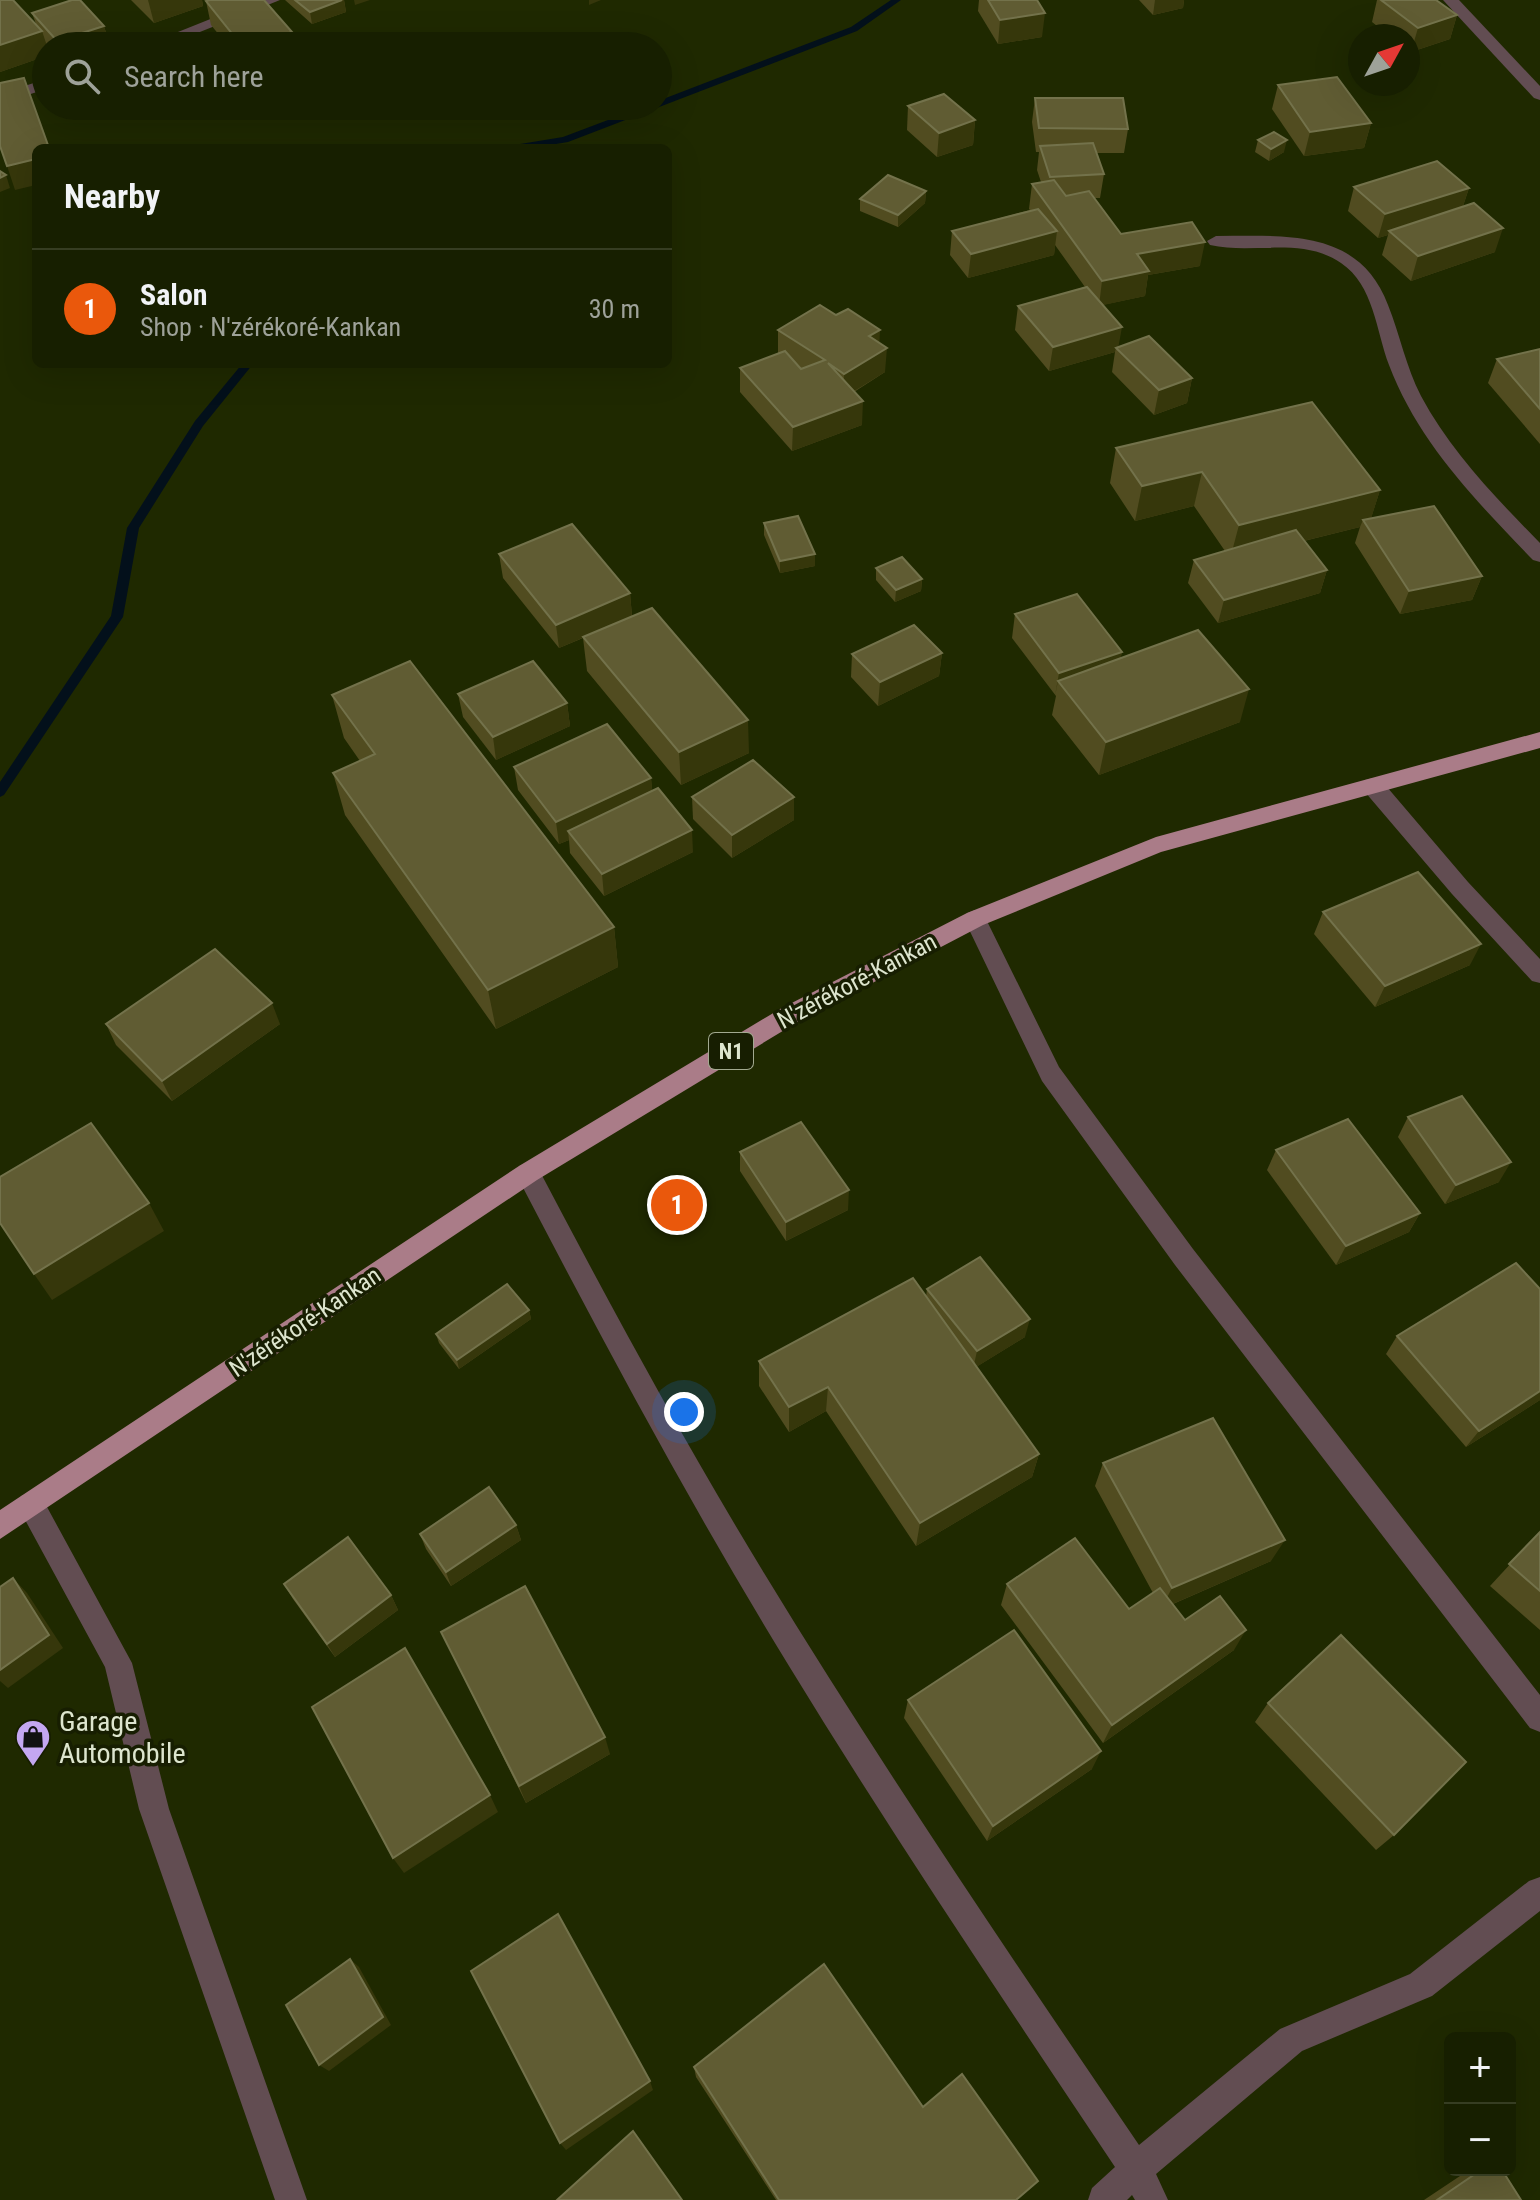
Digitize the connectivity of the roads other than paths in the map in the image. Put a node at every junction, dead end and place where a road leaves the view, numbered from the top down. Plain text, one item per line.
1 (272, 0) edge
2 (1451, 0) edge
3 (188, 32) edge
4 (32, 89) edge
5 (1540, 95) edge
6 (0, 99) edge
7 (1216, 241) dead end
8 (1540, 555) edge
9 (1540, 740) edge
10 (1373, 786) junction
11 (975, 919) junction
12 (1540, 974) edge
13 (528, 1173) junction
14 (31, 1505) junction
15 (0, 1526) edge
16 (1540, 1718) edge
17 (1540, 1892) edge
18 (1136, 2169) junction
19 (291, 2200) edge
20 (1104, 2200) edge
21 (1152, 2200) edge

1 - 3 street
2 - 5 street
4 - 6 street
7 - 8 street
9 - 10 highway, N'zérékoré-Kankan / N1
10 - 11 highway, N'zérékoré-Kankan / N1
10 - 12 street
11 - 13 highway, N'zérékoré-Kankan / N1
11 - 16 street
13 - 14 highway, N'zérékoré-Kankan / N1
13 - 18 street
14 - 15 highway, N'zérékoré-Kankan / N1
14 - 19 street
17 - 18 street
18 - 20 street
18 - 21 street

